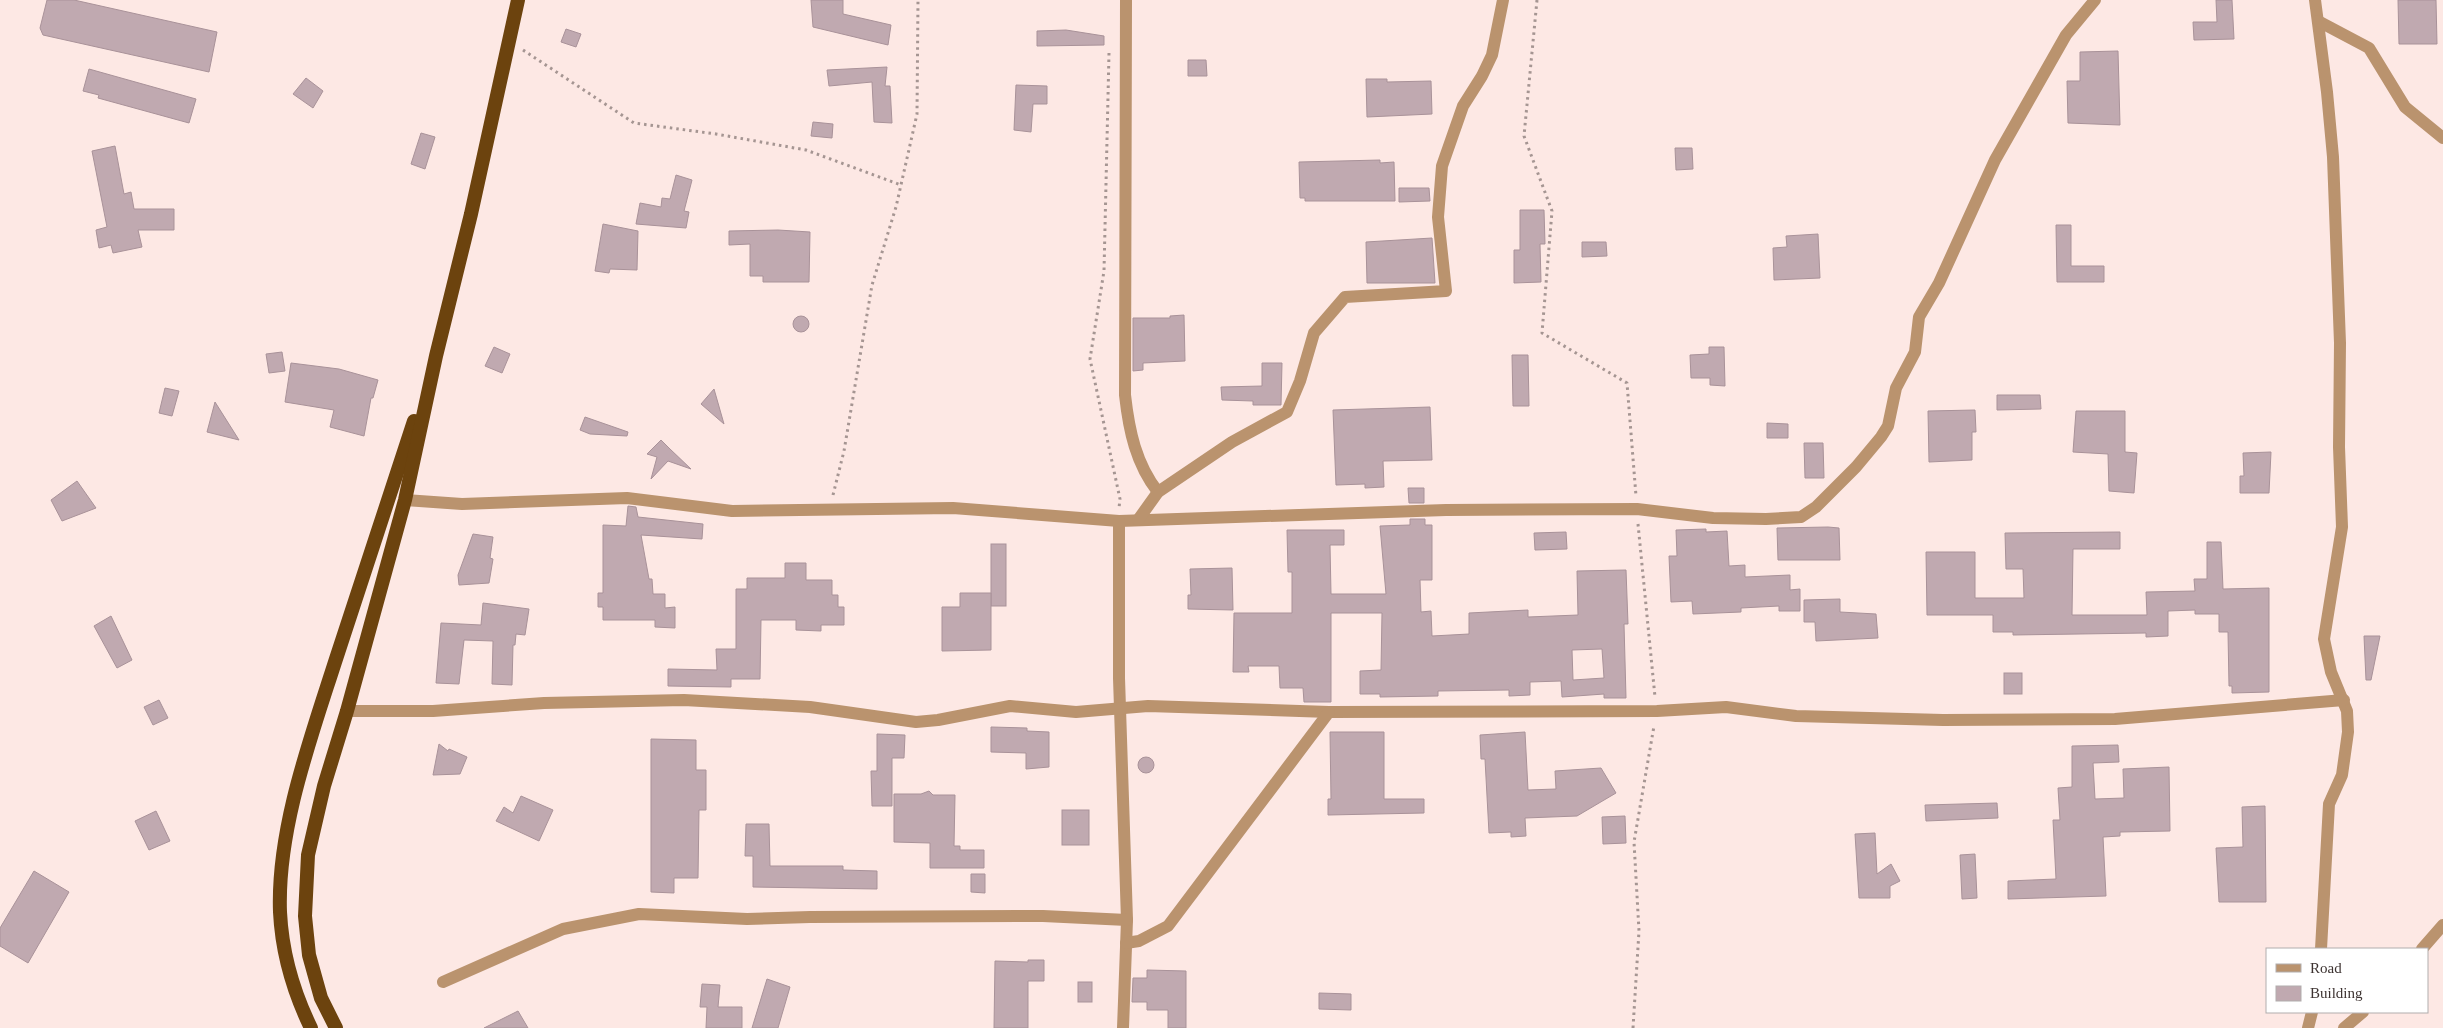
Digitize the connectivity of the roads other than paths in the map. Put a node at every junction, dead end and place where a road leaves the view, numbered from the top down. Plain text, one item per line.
1 (518, 0) edge
2 (1126, 0) edge
3 (1503, 0) edge
4 (2095, 0) edge
5 (2315, 0) edge
6 (2318, 21) junction
7 (2443, 138) edge
8 (436, 356) junction
9 (1158, 492) junction
10 (406, 500) junction
11 (1138, 520) junction
12 (1119, 521) junction
13 (2344, 700) junction
14 (1122, 708) junction
15 (347, 711) junction
16 (1329, 712) junction
17 (1127, 920) junction
18 (2443, 925) edge
19 (1126, 943) junction
20 (2320, 948) edge
21 (2423, 948) edge
22 (443, 982) dead end
23 (2312, 1013) edge
24 (2362, 1013) edge
25 (311, 1028) edge
26 (336, 1028) edge
27 (1124, 1028) edge
28 (2308, 1028) edge
29 (2344, 1028) edge

1 - 8 highway
2 - 9 street
3 - 9 street
4 - 11 street
5 - 6 street
6 - 7 street
6 - 13 street
8 - 10 highway
8 - 25 highway
9 - 11 street
10 - 12 street
10 - 15 highway
11 - 12 street
12 - 14 street
13 - 16 street
13 - 20 street
14 - 15 street
14 - 16 street
14 - 17 street
15 - 26 highway
16 - 19 street
17 - 19 street
17 - 22 street
18 - 21 street
19 - 27 street
23 - 28 street
24 - 29 street

